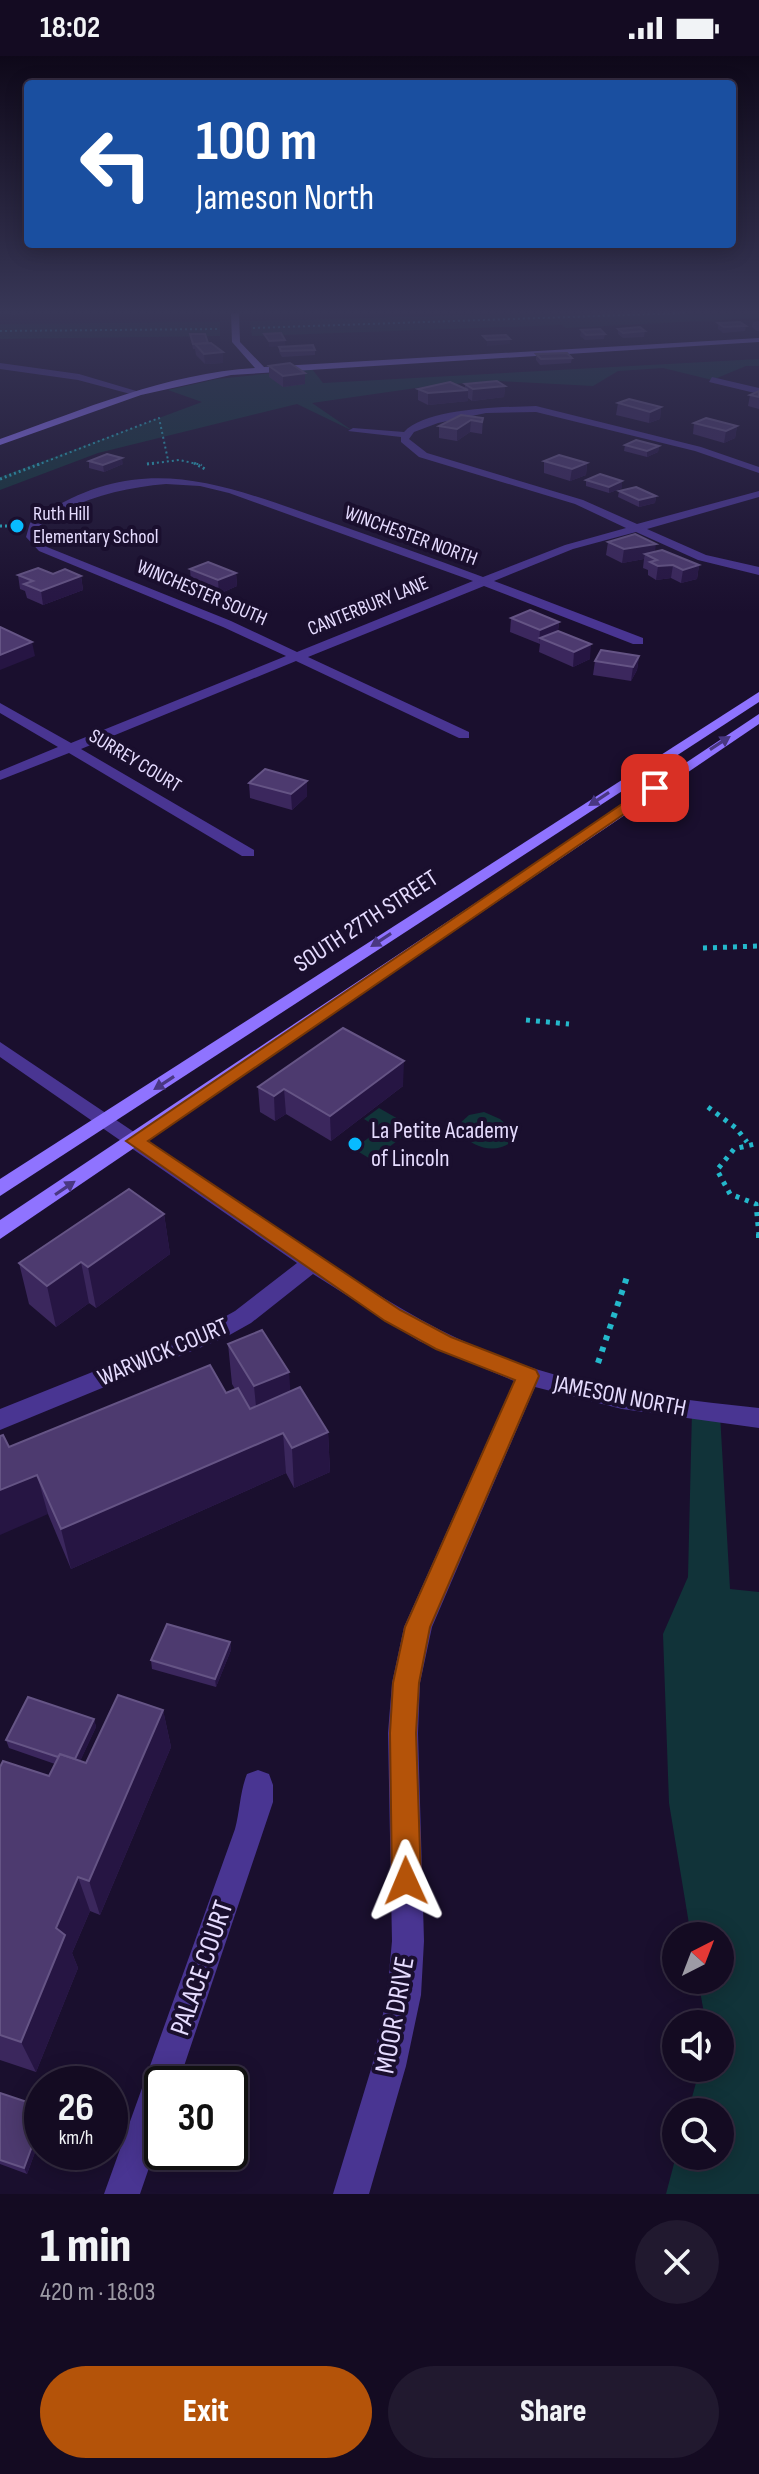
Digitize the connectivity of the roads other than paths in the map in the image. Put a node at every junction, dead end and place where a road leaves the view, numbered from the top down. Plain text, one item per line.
1 (80, 413) edge
2 (476, 413) edge
3 (555, 413) edge
4 (353, 431) dead end
5 (406, 435) junction
6 (3, 439) edge
7 (759, 470) edge
8 (759, 494) edge
9 (84, 500) joint
10 (635, 527) junction
11 (759, 571) edge
12 (483, 581) junction
13 (638, 641) dead end
14 (297, 656) junction
15 (759, 696) edge
16 (0, 707) edge
17 (759, 718) edge
18 (464, 735) dead end
19 (73, 747) junction
20 (0, 776) edge
21 (248, 853) dead end
22 (0, 1048) edge
23 (105, 1121) junction
24 (135, 1141) junction
25 (0, 1189) edge
26 (0, 1231) edge
27 (313, 1262) junction
28 (528, 1376) junction
29 (759, 1418) edge
30 (0, 1420) edge
31 (258, 1785) dead end
32 (122, 2194) edge
33 (351, 2194) edge

1 - 6 main road
2 - 5 street
3 - 7 street
4 - 5 street
5 - 10 street
8 - 10 street, CANTERBURY LANE
9 - 12 street, WINCHESTER NORTH
9 - 14 street, WINCHESTER SOUTH
10 - 11 street
10 - 12 street, CANTERBURY LANE
12 - 13 street, WINCHESTER NORTH
12 - 14 street, CANTERBURY LANE
14 - 18 street, WINCHESTER SOUTH
14 - 19 street, CANTERBURY LANE
15 -> 23 main road, SOUTH 27TH STREET
16 - 19 street, SURREY COURT
24 -> 17 main road
19 - 20 street, CANTERBURY LANE
19 - 21 street, SURREY COURT
22 - 23 street, JAMESON NORTH
23 - 24 street, JAMESON NORTH
23 - 25 main road, SOUTH 27TH STREET
26 -> 24 main road
24 - 27 street, JAMESON NORTH
27 - 28 street, JAMESON NORTH
27 - 30 street, WARWICK COURT
28 - 29 street, JAMESON NORTH
28 - 33 street, MOOR DRIVE
31 - 32 street, PALACE COURT

